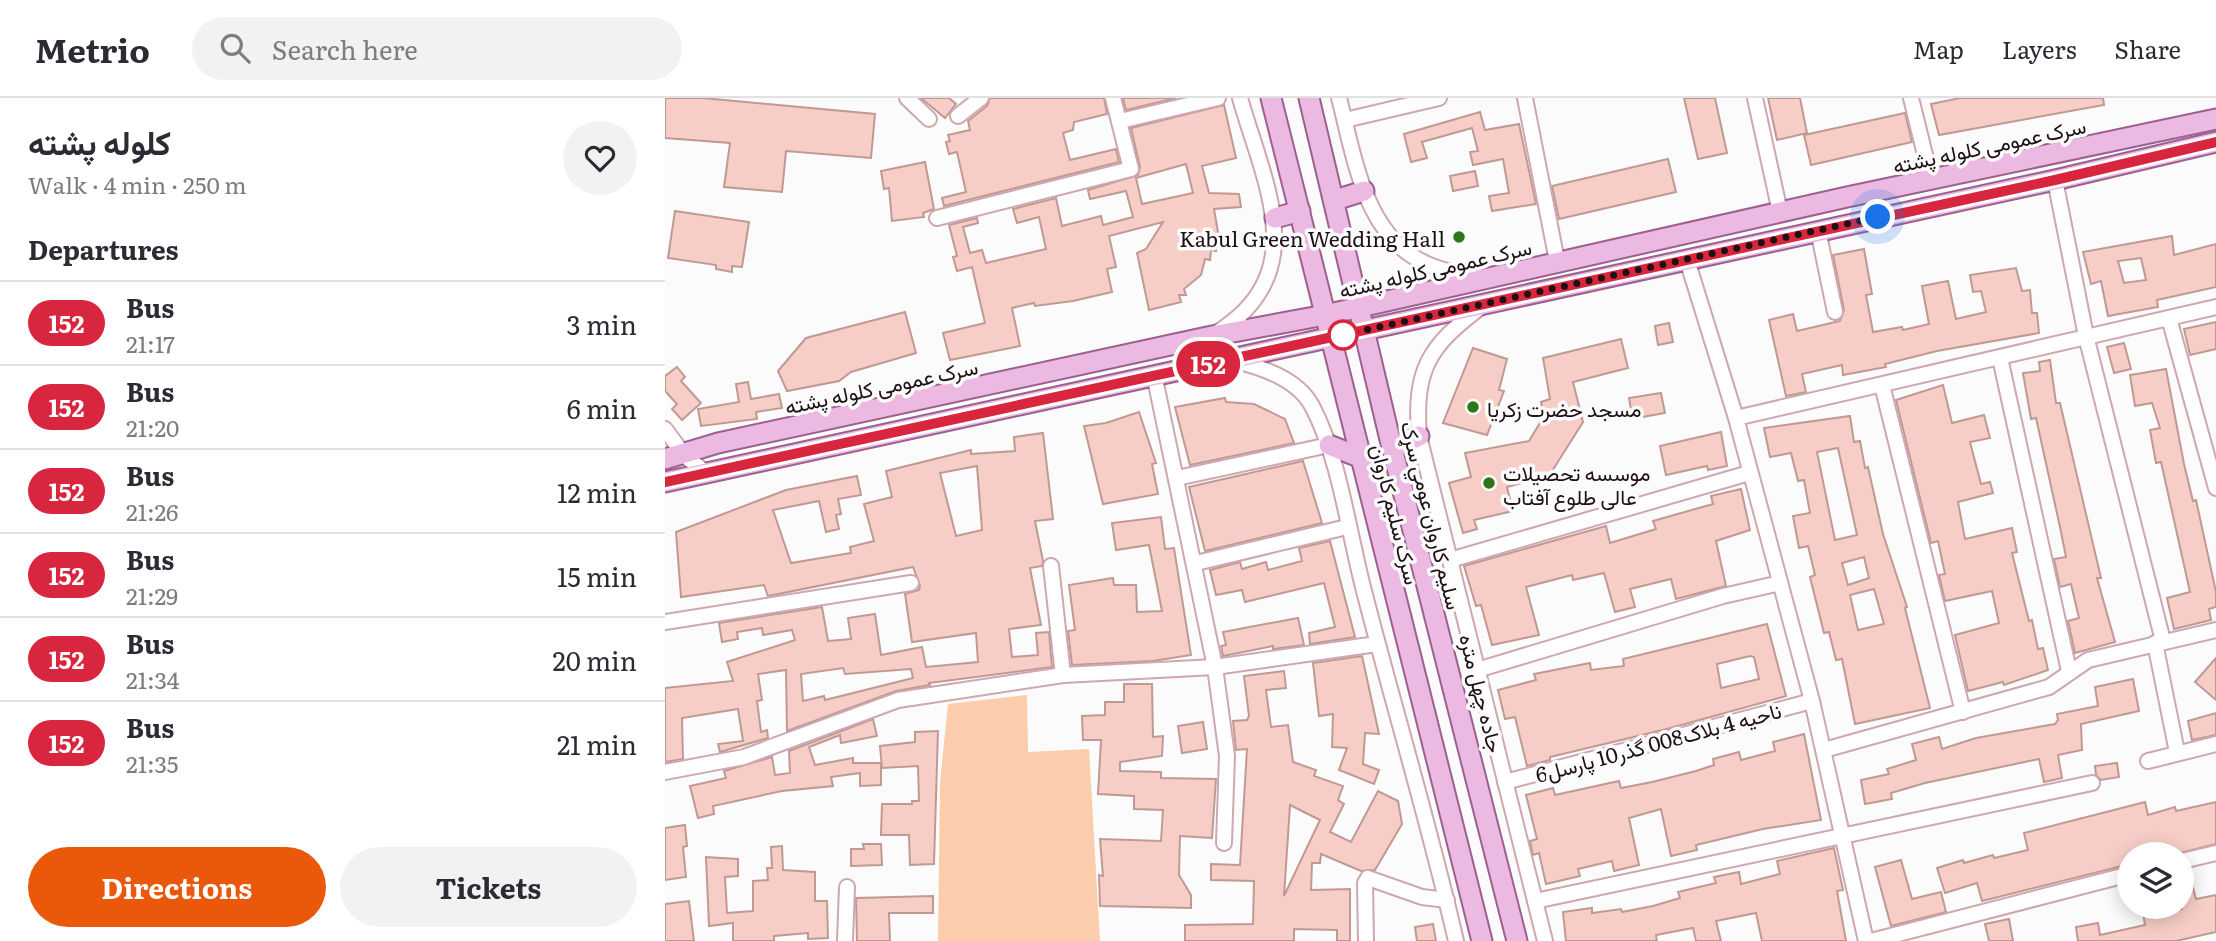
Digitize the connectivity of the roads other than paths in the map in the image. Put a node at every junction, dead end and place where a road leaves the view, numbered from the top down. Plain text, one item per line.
1 (907, 98) edge
2 (981, 98) edge
3 (1113, 98) edge
4 (1218, 98) edge
5 (1240, 98) edge
6 (1271, 98) edge
7 (1309, 98) edge
8 (1339, 98) edge
9 (1439, 98) edge
10 (1525, 98) edge
11 (1755, 98) edge
12 (1911, 98) edge
13 (958, 116) dead end
14 (929, 119) dead end
15 (2216, 119) edge
16 (1345, 120) junction
17 (1120, 121) junction
18 (2216, 142) edge
19 (1931, 179) junction
20 (2055, 180) junction
21 (1364, 191) junction
22 (1335, 200) junction
23 (1300, 211) junction
24 (1780, 212) junction
25 (937, 218) dead end
26 (1275, 218) junction
27 (1818, 230) junction
28 (1687, 260) junction
29 (1557, 261) junction
30 (1484, 281) junction
31 (1485, 304) junction
32 (2216, 307) edge
33 (1360, 308) junction
34 (1835, 312) dead end
35 (1325, 315) junction
36 (2169, 318) junction
37 (1365, 330) junction
38 (1212, 336) junction
39 (2086, 336) junction
40 (1330, 338) junction
41 (2000, 358) junction
42 (1230, 359) junction
43 (1154, 374) junction
44 (1882, 385) junction
45 (1736, 418) junction
46 (665, 429) edge
47 (1419, 436) junction
48 (1329, 445) junction
49 (1392, 448) junction
50 (675, 457) edge
51 (1359, 457) junction
52 (706, 473) junction
53 (1749, 473) junction
54 (1177, 478) junction
55 (665, 482) edge
56 (2216, 488) edge
57 (1347, 527) junction
58 (1450, 560) junction
59 (1196, 563) junction
60 (1051, 566) dead end
61 (911, 583) dead end
62 (1780, 583) junction
63 (665, 622) edge
64 (2216, 630) edge
65 (2159, 642) junction
66 (1377, 644) junction
67 (1215, 667) junction
68 (1477, 670) junction
69 (2069, 671) junction
70 (1063, 676) junction
71 (1812, 701) junction
72 (1963, 712) junction
73 (2216, 744) edge
74 (1824, 750) junction
75 (2177, 752) junction
76 (2148, 761) dead end
77 (665, 772) edge
78 (1505, 782) junction
79 (2092, 783) dead end
80 (1843, 836) junction
81 (1224, 843) dead end
82 (2216, 853) edge
83 (2194, 858) edge
84 (2117, 877) edge
85 (847, 887) dead end
86 (1447, 900) junction
87 (1535, 901) junction
88 (845, 941) edge
89 (1366, 941) edge
90 (1456, 941) edge
91 (1482, 941) edge
92 (1517, 941) edge
93 (1545, 941) edge
94 (1869, 941) edge

1 - 14 street
2 - 13 street
3 - 17 street
4 - 17 street
5 - 26 street
6 - 23 main road, سرک سلیم کاروان
7 - 22 main road, سلیم کاروان عومي سړک
8 - 16 street
9 - 16 street
10 - 29 street
11 - 24 street
12 - 19 street
15 - 19 main road, سرک عمومی کلوله پشته
16 - 21 street
17 - 25 street
18 - 20 main road
19 - 24 main road, سرک عمومی کلوله پشته
20 - 27 main road
20 - 39 street
21 - 22 main road
21 - 30 street
22 - 33 main road, سلیم کاروان عومي سړک
23 - 26 main road
23 - 35 main road, سرک سلیم کاروان
24 - 29 main road, سرک عمومی کلوله پشته
26 - 38 street
27 - 28 main road
27 - 34 street
28 - 31 main road
28 - 45 street
29 - 30 main road, سرک عمومی کلوله پشته
30 - 33 main road, سرک عمومی کلوله پشته
31 - 37 main road
31 - 47 street, جاده چهل متره
32 - 36 street
33 - 35 main road, سرک عمومی کلوله پشته
33 - 37 main road, سلیم کاروان عومي سړک
35 - 38 main road, سرک عمومی کلوله پشته
35 - 40 main road, سرک سلیم کاروان
36 - 39 street
36 - 56 street
37 - 40 main road
37 - 49 main road, سلیم کاروان عومي سړک
38 - 50 main road, سرک عمومی کلوله پشته
39 - 41 street
39 - 65 street
40 - 42 main road
40 - 51 main road, سرک سلیم کاروان
41 - 44 street
41 - 69 street
42 - 43 main road
42 - 48 street
43 - 52 main road
43 - 54 street
44 - 45 street
44 - 72 street
45 - 53 street
46 - 50 street
47 - 49 main road
47 - 58 street, جاده چهل متره
48 - 51 main road
48 - 54 street
48 - 57 street
49 - 92 main road, سلیم کاروان عومي سړک
50 - 52 street
51 - 91 main road, سرک سلیم کاروان
52 - 55 main road
53 - 58 street
53 - 62 street
54 - 59 street
57 - 59 street
57 - 66 street
58 - 68 street, جاده چهل متره
59 - 67 street
60 - 70 street
61 - 63 street
62 - 68 street
62 - 71 street
64 - 65 street
65 - 69 street
65 - 75 street
66 - 67 street
66 - 86 street
67 - 70 street
67 - 81 street
68 - 78 street, جاده چهل متره
69 - 72 street
70 - 77 street
71 - 74 street
71 - 78 street, ناحیه 4 بلاک008 گذر10 پارسل6
72 - 74 street
73 - 75 street
74 - 80 street
75 - 76 street
78 - 87 street, جاده چهل متره
79 - 80 street
80 - 87 street
80 - 94 street
82 - 83 street
84 - 94 street
85 - 88 street
86 - 89 street
86 - 90 street
87 - 93 street, جاده چهل متره

